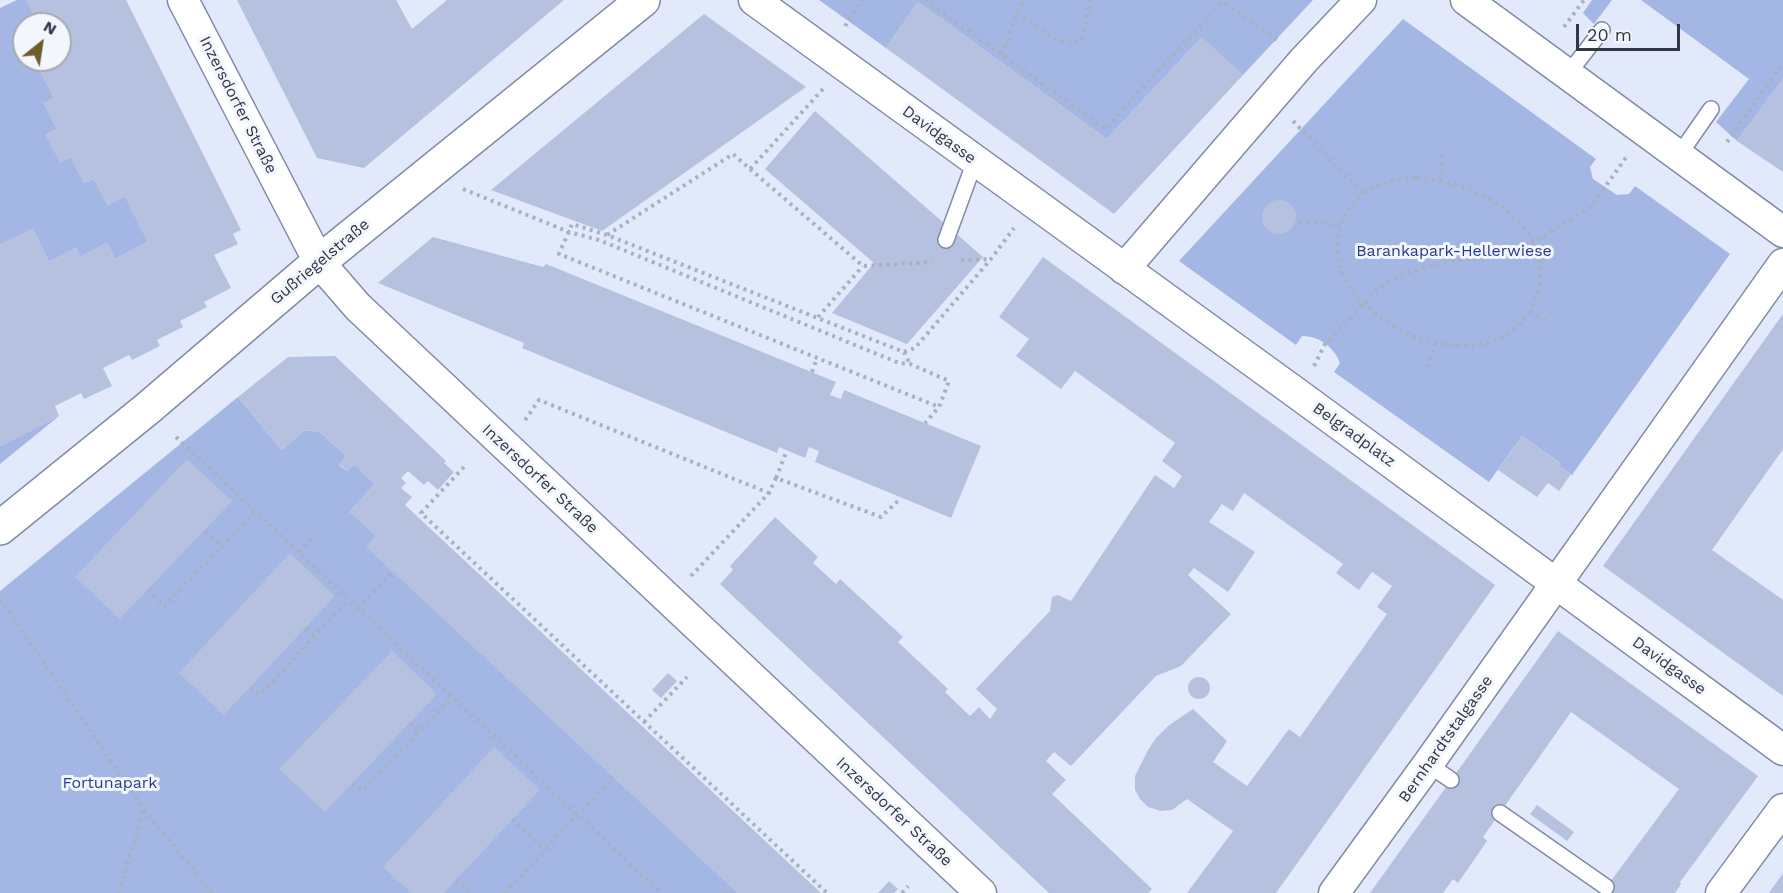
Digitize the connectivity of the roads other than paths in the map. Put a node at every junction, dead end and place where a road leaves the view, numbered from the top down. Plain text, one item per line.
1 (183, 0) edge
2 (643, 0) edge
3 (754, 0) edge
4 (1361, 0) edge
5 (1466, 0) edge
6 (1602, 30) dead end
7 (1568, 74) junction
8 (1711, 109) dead end
9 (1679, 154) junction
10 (975, 161) junction
11 (1783, 232) edge
12 (946, 240) dead end
13 (319, 262) junction
14 (1783, 264) edge
15 (1124, 268) junction
16 (0, 528) edge
17 (1556, 583) junction
18 (1783, 750) edge
19 (1783, 809) edge
20 (1500, 813) dead end
21 (1606, 887) dead end
22 (981, 893) edge
23 (1334, 893) edge
24 (1721, 893) edge

1 - 13 street, Inzersdorfer Straße
2 - 13 street, Gußriegelstraße
3 - 10 street, Davidgasse
4 - 15 street
5 - 7 street
6 - 7 lane
7 - 9 street
8 - 9 lane
9 - 11 street
10 - 12 lane
10 - 15 street, Davidgasse
13 - 16 street, Gußriegelstraße
13 - 22 street, Inzersdorfer Straße
14 - 17 street
15 - 17 street, Belgradplatz
17 - 18 street, Davidgasse
17 - 23 street, Bernhardtstalgasse
19 - 24 street
20 - 21 lane

